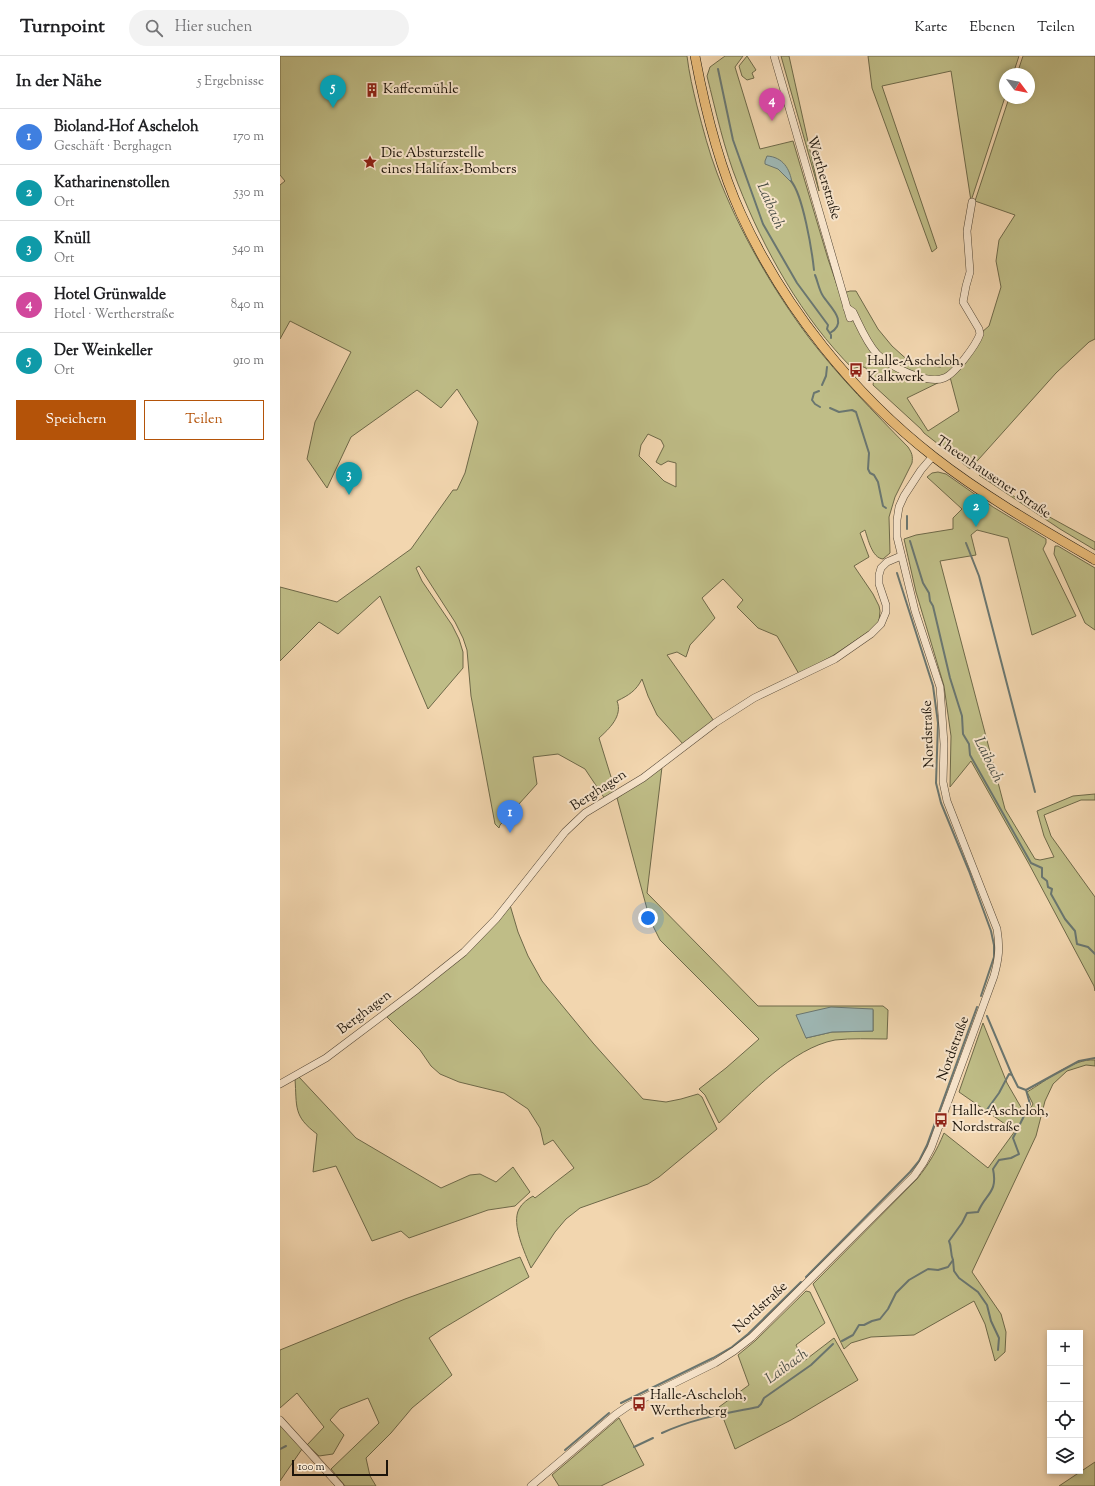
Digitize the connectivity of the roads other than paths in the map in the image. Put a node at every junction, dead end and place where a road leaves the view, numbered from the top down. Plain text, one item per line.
1 (697, 56) edge
2 (774, 56) edge
3 (972, 202) dead end
4 (847, 308) junction
5 (850, 318) dead end
6 (933, 456) junction
7 (901, 556) junction
8 (1095, 560) edge
9 (280, 1084) edge
10 (280, 1420) edge
11 (340, 1486) edge
12 (531, 1486) edge

1 - 6 main road, Theenhausener Straße
2 - 4 street, Wertherstraße
3 - 4 street, Wertherstraße
4 - 5 street, Wertherstraße
6 - 7 street, Nordstraße
6 - 8 main road, Theenhausener Straße
7 - 9 street, Berghagen
7 - 12 street, Nordstraße
10 - 11 street

